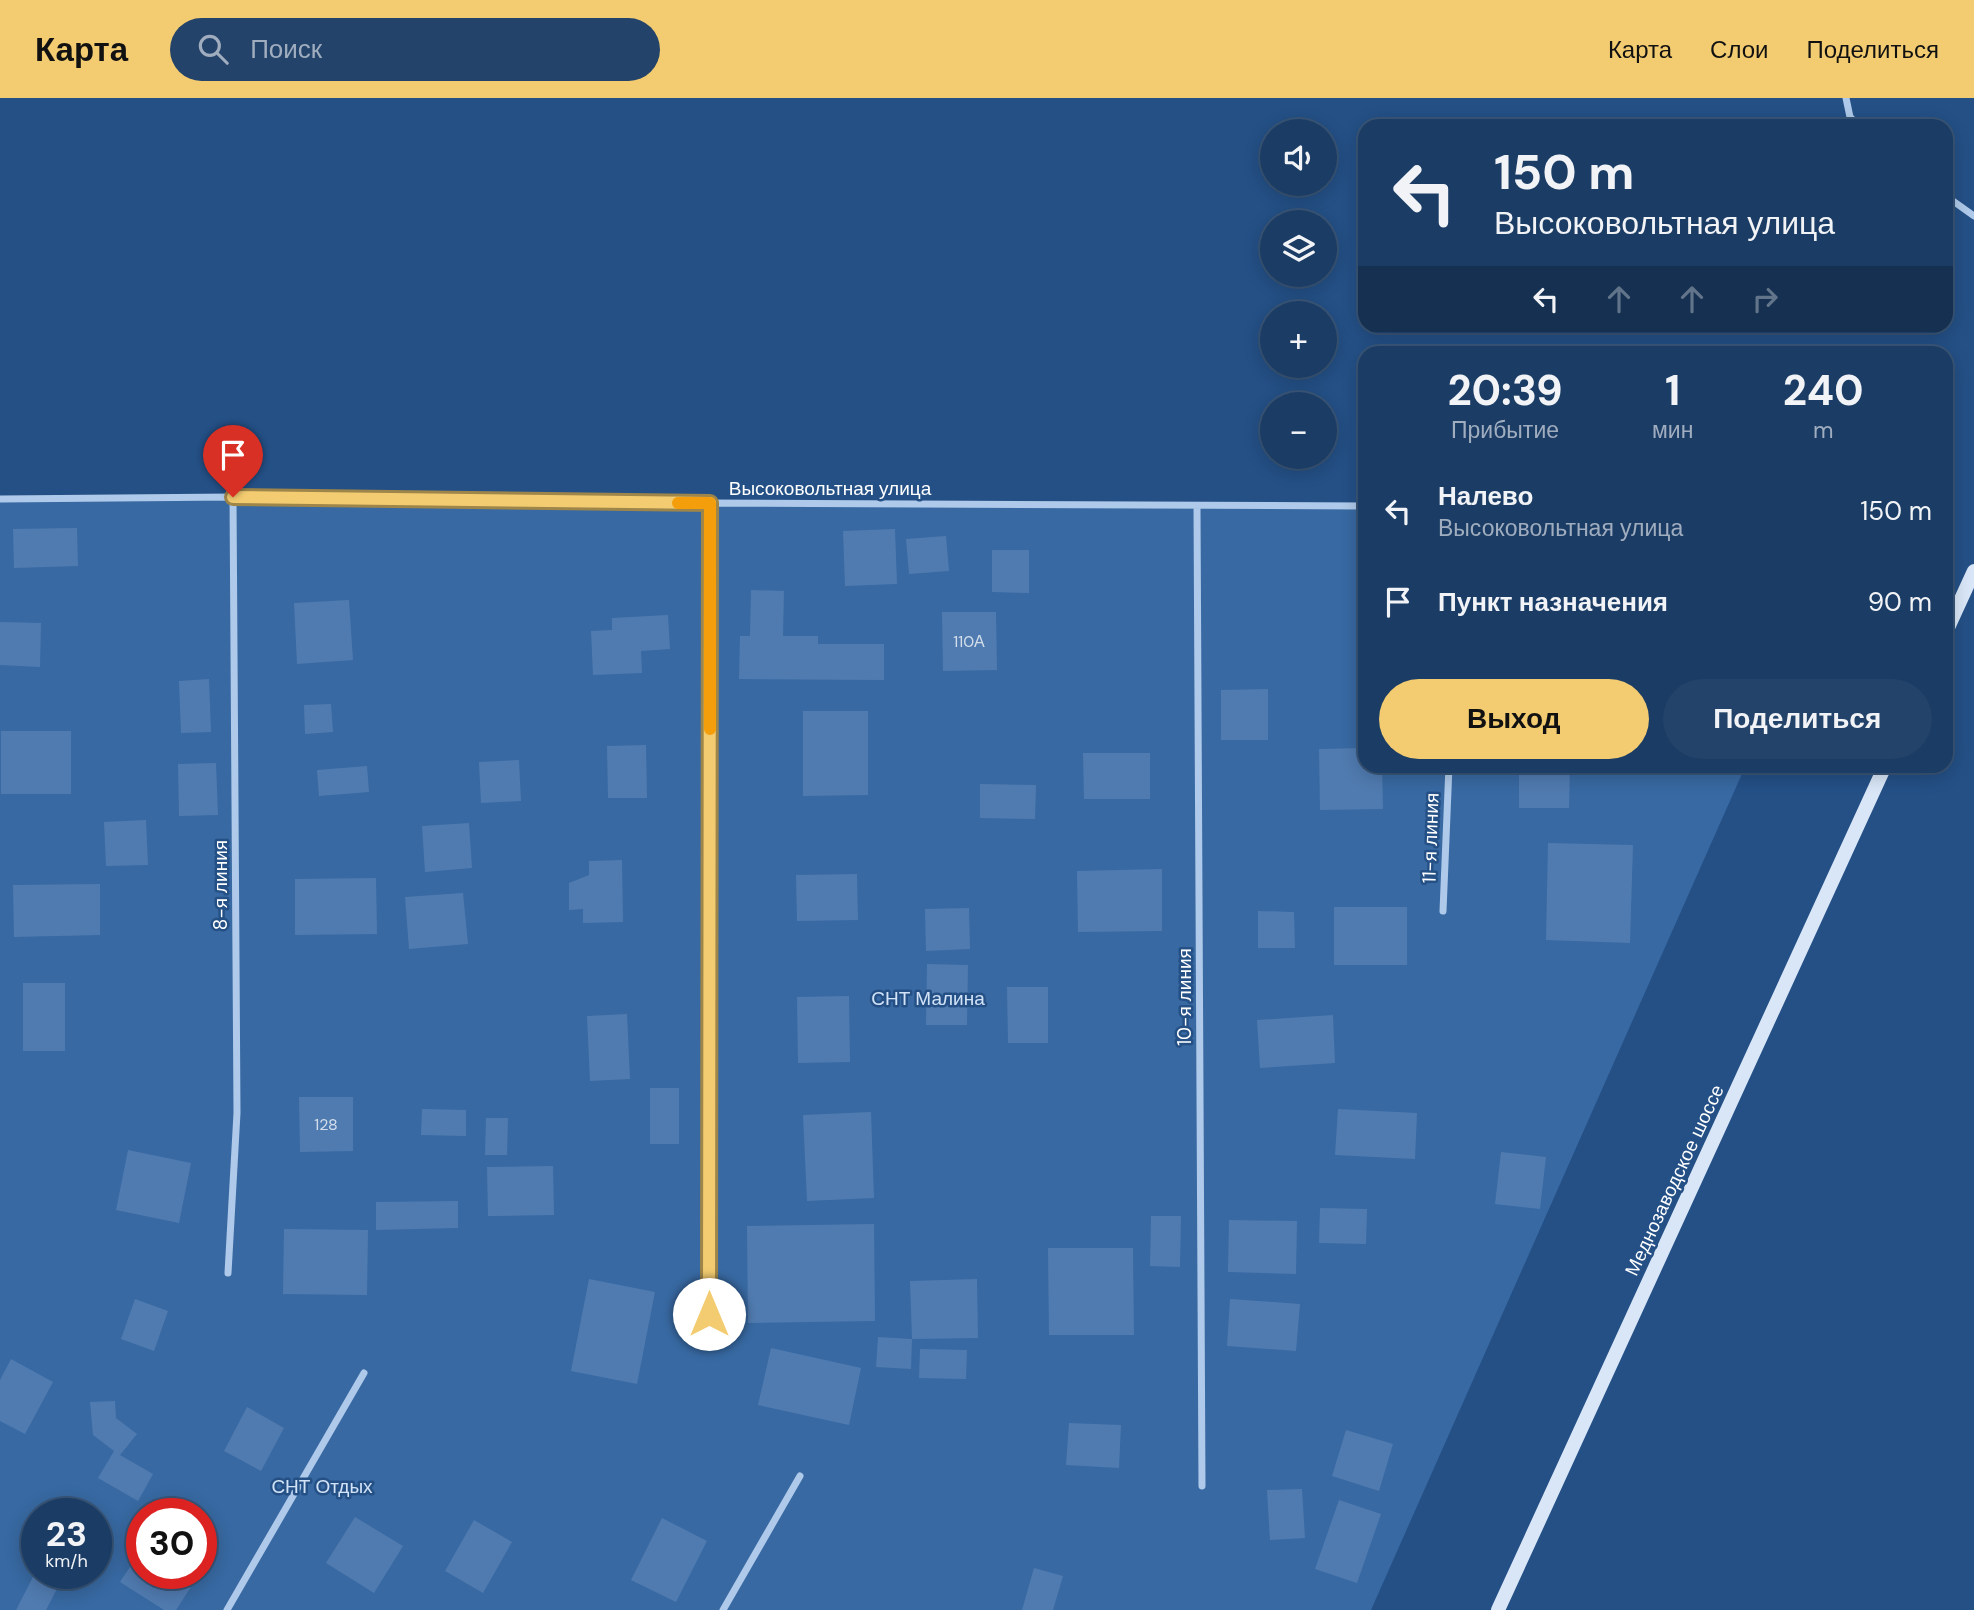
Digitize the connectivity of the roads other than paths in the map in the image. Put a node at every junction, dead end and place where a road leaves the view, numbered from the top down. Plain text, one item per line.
1 (1846, 98) edge
2 (1852, 119) edge
3 (1953, 201) edge
4 (1974, 216) edge
5 (233, 497) junction
6 (0, 499) edge
7 (710, 503) junction
8 (1358, 506) edge
9 (1197, 507) junction
10 (1974, 571) edge
11 (1953, 617) edge
12 (1449, 773) edge
13 (1882, 773) edge
14 (1443, 911) dead end
15 (228, 1273) dead end
16 (709, 1314) dead end
17 (363, 1373) dead end
18 (800, 1476) dead end
19 (1202, 1486) dead end
20 (227, 1610) edge
21 (723, 1610) edge
22 (1498, 1610) edge

1 - 2 street
3 - 4 street
5 - 6 street, Высоковольтная улица
5 - 7 street, Высоковольтная улица
5 - 15 street, 8-я линия
7 - 9 street, Высоковольтная улица
7 - 16 street
8 - 9 street, Высоковольтная улица
9 - 19 street, 10-я линия
10 - 11 main road
12 - 14 street, 11-я линия
13 - 22 main road, Меднозаводское шоссе
17 - 20 street
18 - 21 street

